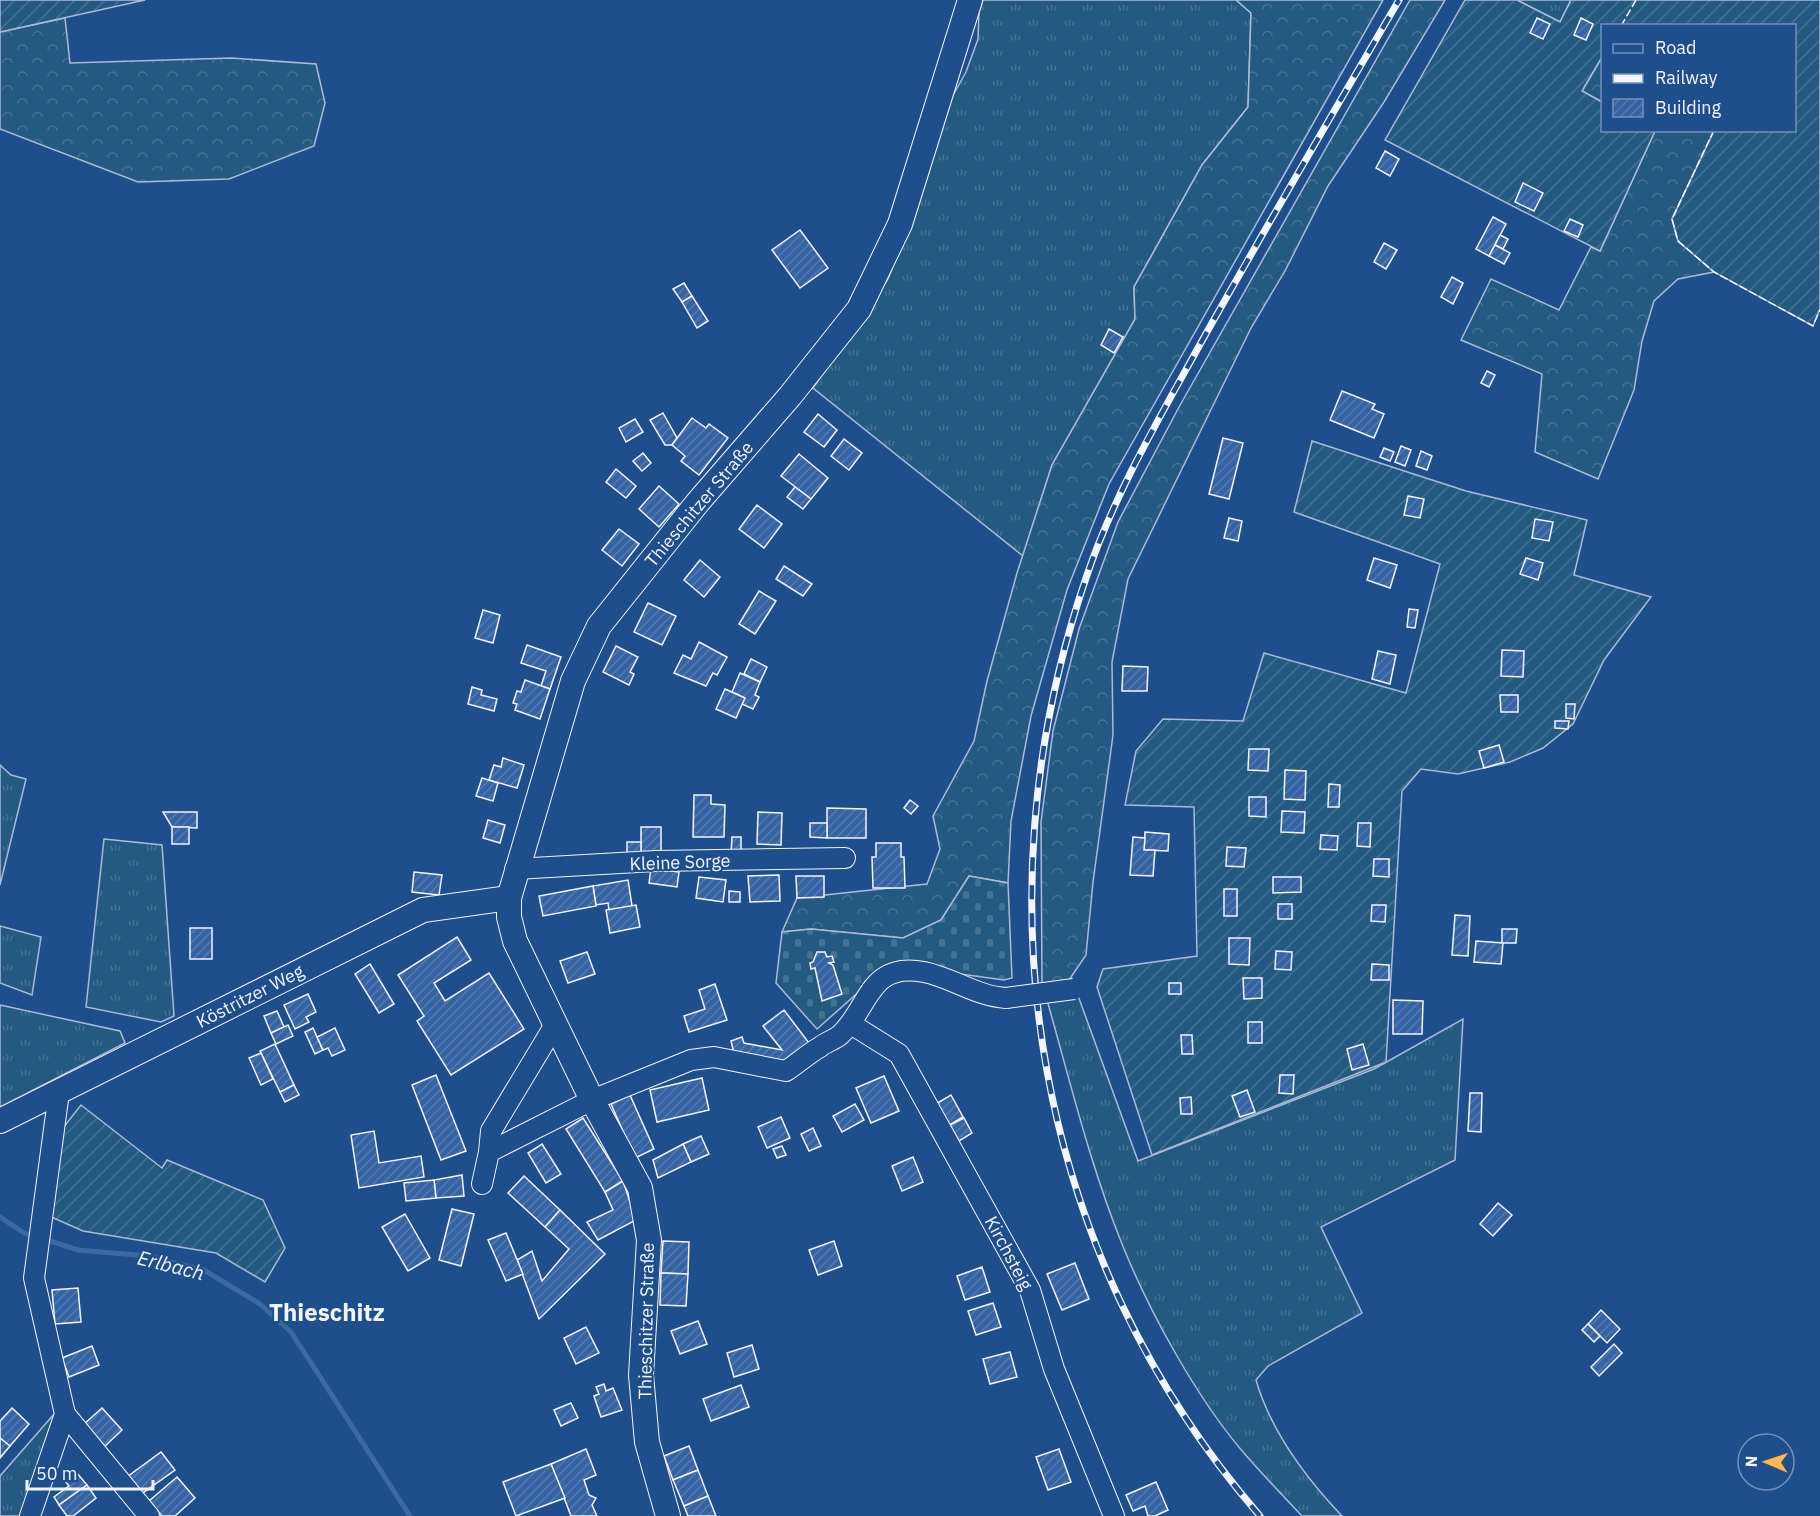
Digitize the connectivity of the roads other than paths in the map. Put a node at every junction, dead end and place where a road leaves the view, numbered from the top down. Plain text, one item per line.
1 (970, 0) edge
2 (845, 858) dead end
3 (515, 869) junction
4 (509, 898) junction
5 (1074, 989) dead end
6 (555, 1023) junction
7 (851, 1024) junction
8 (59, 1092) junction
9 (592, 1100) junction
10 (0, 1121) edge
11 (489, 1152) junction
12 (482, 1184) dead end
13 (65, 1414) junction
14 (662, 1514) edge
15 (30, 1516) edge
16 (149, 1516) edge
17 (1114, 1516) edge

1 - 3 main road, Thieschitzer Straße
2 - 3 street, Kleine Sorge
3 - 4 main road, Thieschitzer Straße
4 - 6 main road, Thieschitzer Straße
4 - 8 main road, Köstritzer Weg
5 - 7 street, bridge
6 - 9 main road, Thieschitzer Straße
6 - 11 street
7 - 9 street
7 - 17 street, Kirchsteig
8 - 10 main road, Köstritzer Weg
8 - 13 street
9 - 11 street
9 - 14 main road, Thieschitzer Straße
11 - 12 street
13 - 15 street
13 - 16 street

